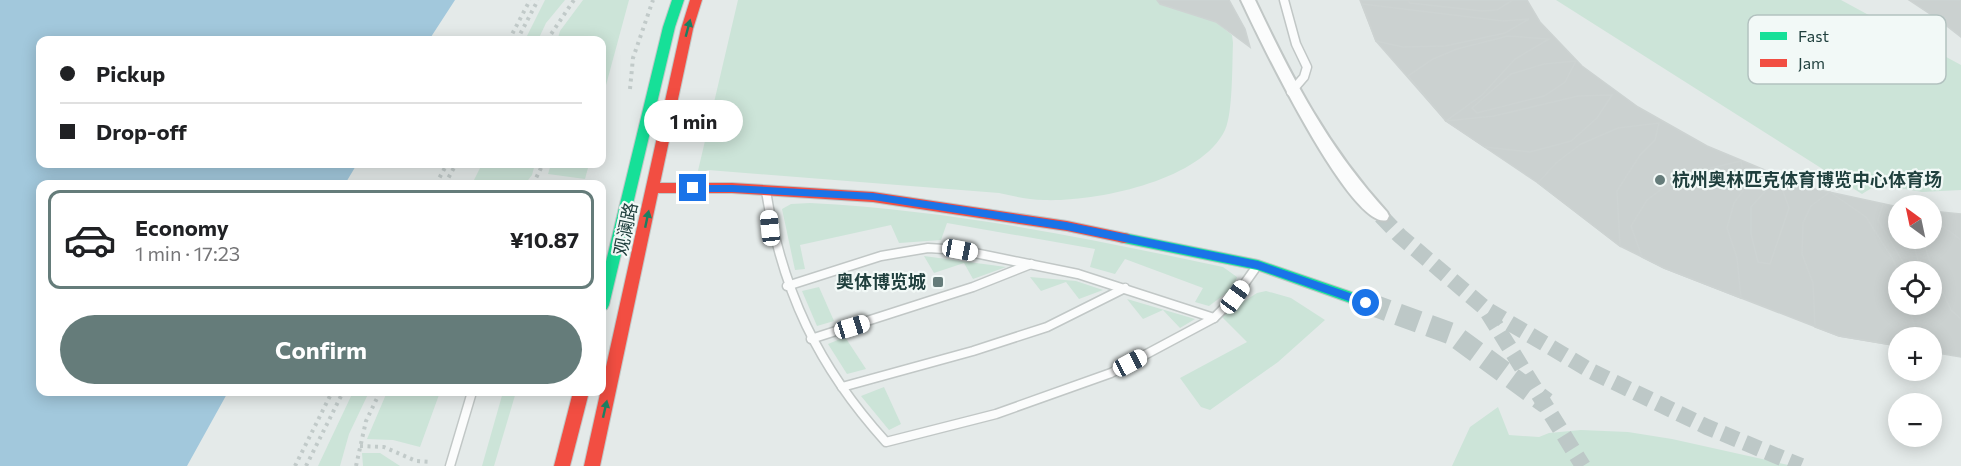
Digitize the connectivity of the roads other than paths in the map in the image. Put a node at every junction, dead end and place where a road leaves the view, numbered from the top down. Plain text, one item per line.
1 (678, 0) edge
2 (696, 0) edge
3 (1248, 0) edge
4 (1284, 0) edge
5 (1292, 92) junction
6 (653, 188) junction
7 (766, 191) junction
8 (1381, 216) tunnel mouth
9 (1031, 264) junction
10 (1258, 265) junction
11 (606, 283) edge
12 (787, 286) junction
13 (1125, 288) junction
14 (1366, 303) tunnel mouth
15 (1214, 318) junction
16 (811, 339) junction
17 (842, 387) junction
18 (471, 396) edge
19 (580, 396) edge
20 (450, 466) edge
21 (562, 466) edge
22 (592, 466) edge

1 - 11 main road, 观澜路
6 -> 2 main road, 观澜路
3 - 5 street
4 - 5 lane
5 - 8 street
6 - 7 main road
22 -> 6 main road, 观澜路
7 - 10 main road
7 - 12 lane
9 - 12 lane
9 - 13 lane
9 - 16 lane
10 - 14 main road
10 - 15 lane
12 - 16 lane
13 - 15 lane
13 - 17 lane
15 - 17 lane
16 - 17 lane
18 - 20 lane
19 - 21 main road

